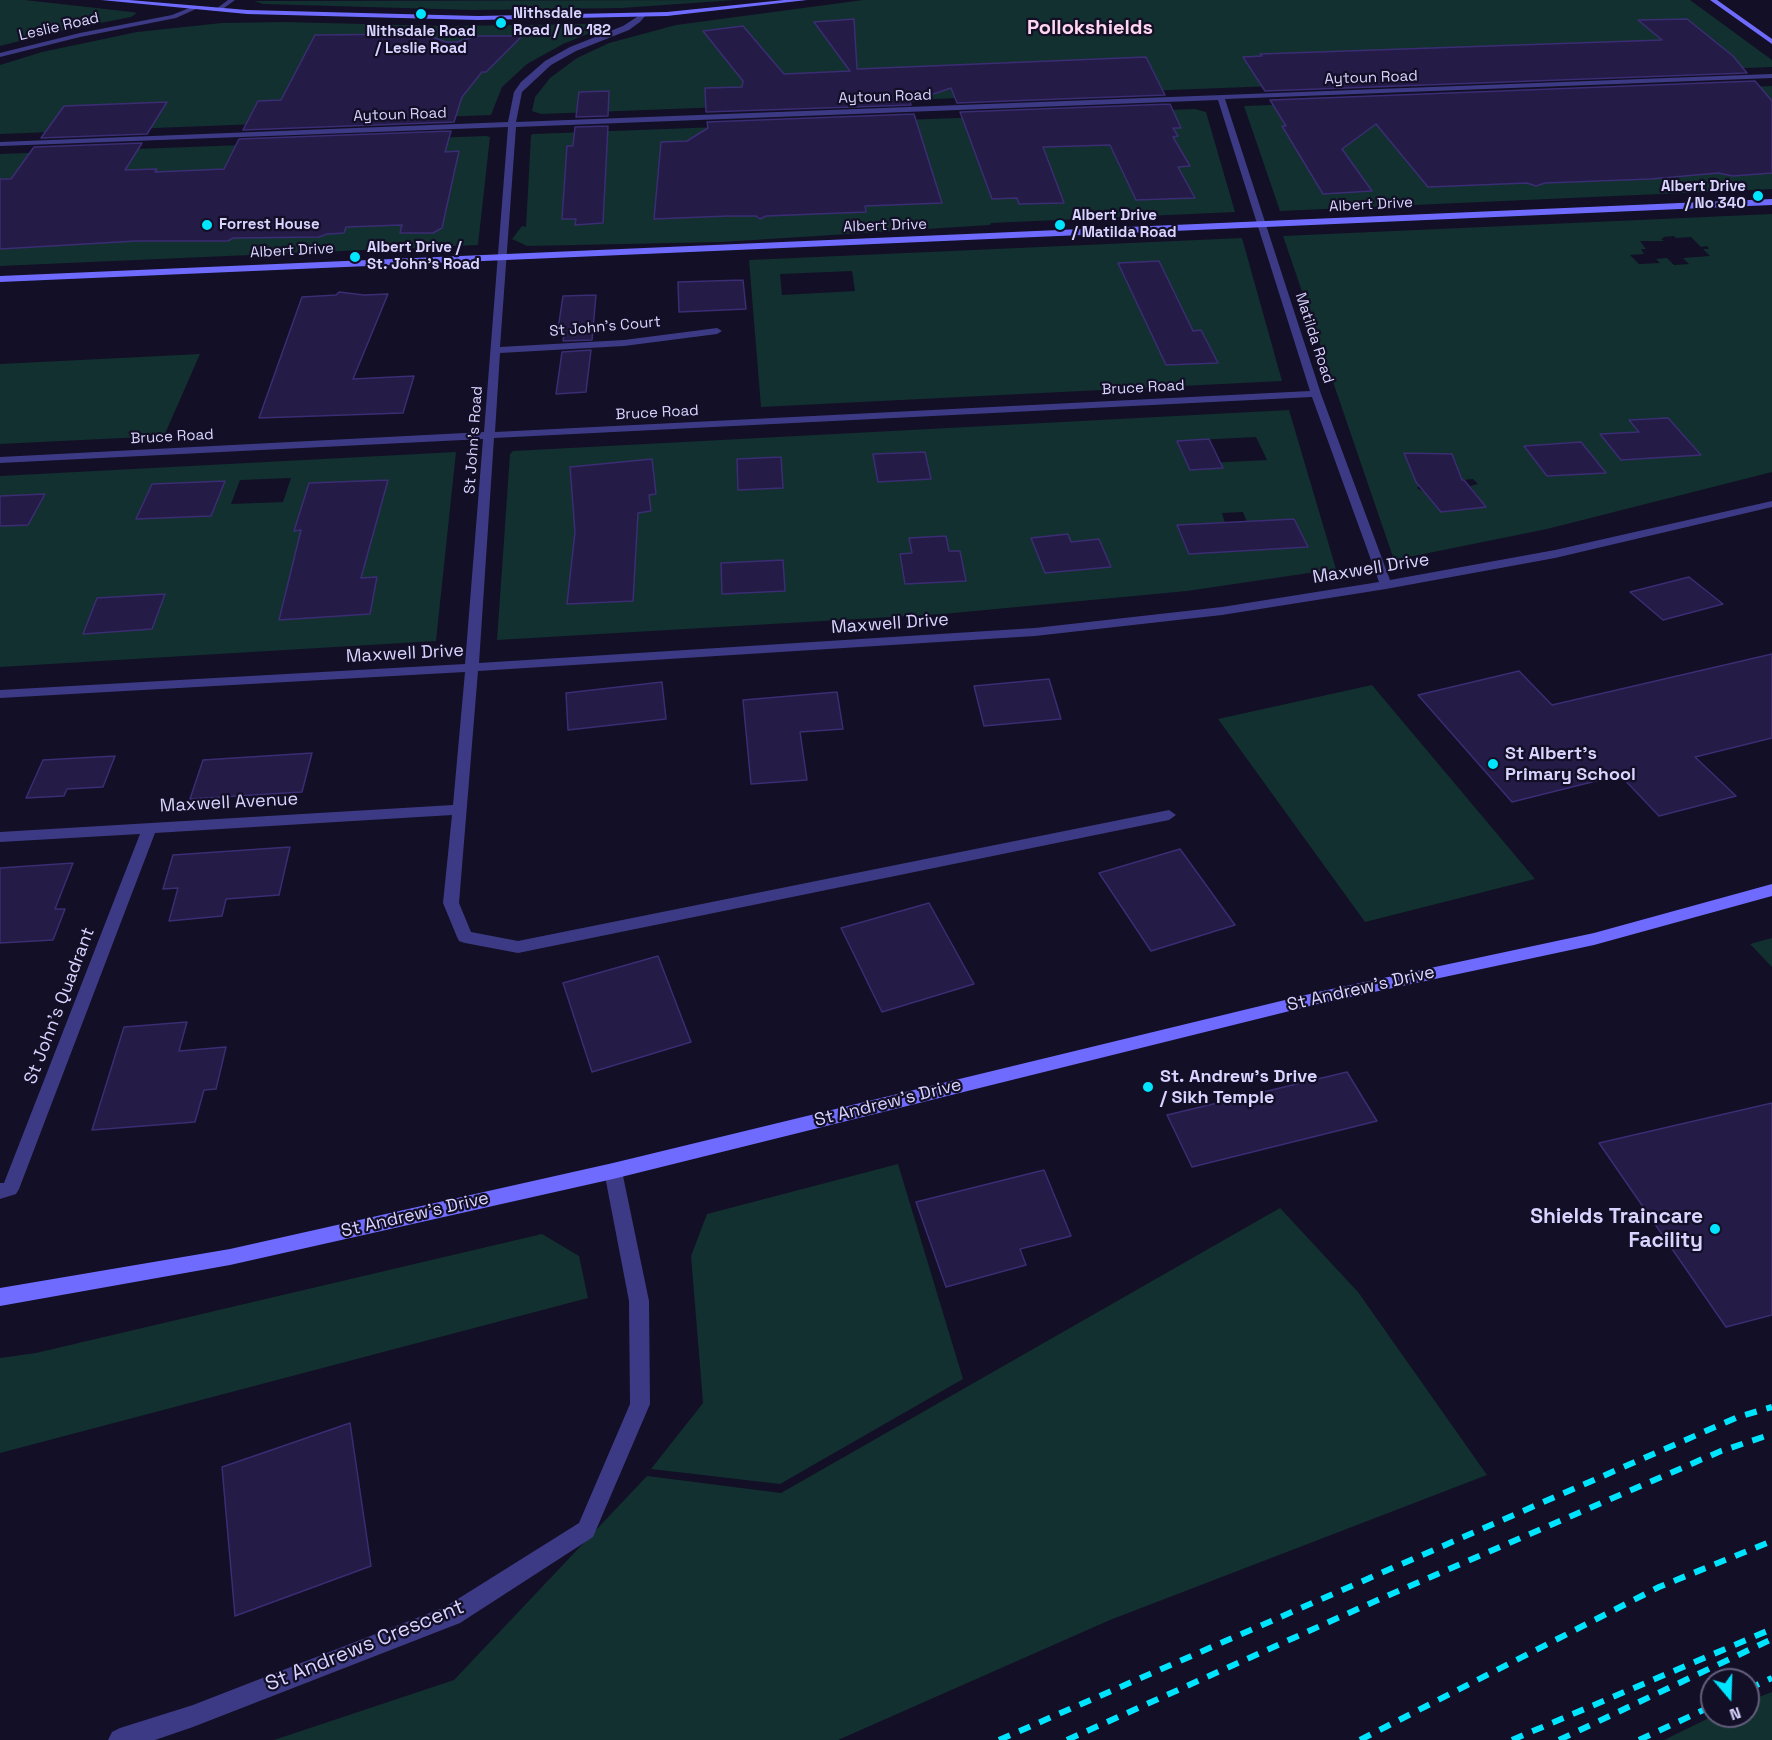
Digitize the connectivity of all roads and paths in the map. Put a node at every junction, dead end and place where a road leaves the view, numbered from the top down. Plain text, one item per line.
1 (104, 0) edge
2 (232, 0) edge
3 (804, 0) edge
4 (1713, 0) edge
5 (194, 8) junction
6 (218, 10) junction
7 (643, 15) junction
8 (1772, 42) edge
9 (0, 55) edge
10 (1772, 76) edge
11 (1221, 98) junction
12 (510, 125) junction
13 (0, 144) edge
14 (1772, 202) edge
15 (1262, 225) junction
16 (501, 257) junction
17 (0, 279) edge
18 (717, 330) dead end
19 (495, 350) junction
20 (1316, 394) junction
21 (489, 436) junction
22 (0, 460) edge
23 (1772, 504) edge
24 (1386, 585) junction
25 (472, 668) junction
26 (0, 694) edge
27 (460, 810) junction
28 (1169, 815) dead end
29 (150, 828) junction
30 (0, 837) edge
31 (1772, 890) edge
32 (613, 1171) junction
33 (0, 1191) edge
34 (0, 1297) edge
35 (120, 1740) edge

1 - 5 street
2 - 6 street
3 - 7 street
4 - 8 street
5 - 6 street
5 - 9 street, Leslie Road
6 - 7 street
7 - 12 street, St John's Road
10 - 11 street, Aytoun Road
11 - 12 street, Aytoun Road
11 - 15 street, Matilda Road
12 - 13 street, Aytoun Road
12 - 16 street, St John's Road
14 - 15 street, Albert Drive
15 - 16 street, Albert Drive
15 - 20 street, Matilda Road
16 - 17 street, Albert Drive
16 - 19 street, St John's Road
18 - 19 street, St John's Court
19 - 21 street, St John's Road
20 - 21 street, Bruce Road
20 - 24 street, Matilda Road
21 - 22 street, Bruce Road
21 - 25 street, St John's Road
23 - 24 street, Maxwell Drive
24 - 25 street, Maxwell Drive
25 - 26 street, Maxwell Drive
25 - 27 street, St John's Road
27 - 28 street, St John's Road
27 - 29 street, Maxwell Avenue
29 - 30 street, Maxwell Avenue
29 - 33 street, St John's Quadrant
31 - 32 street, St Andrew's Drive
32 - 34 street, St Andrew's Drive
32 - 35 street, St Andrews Crescent

